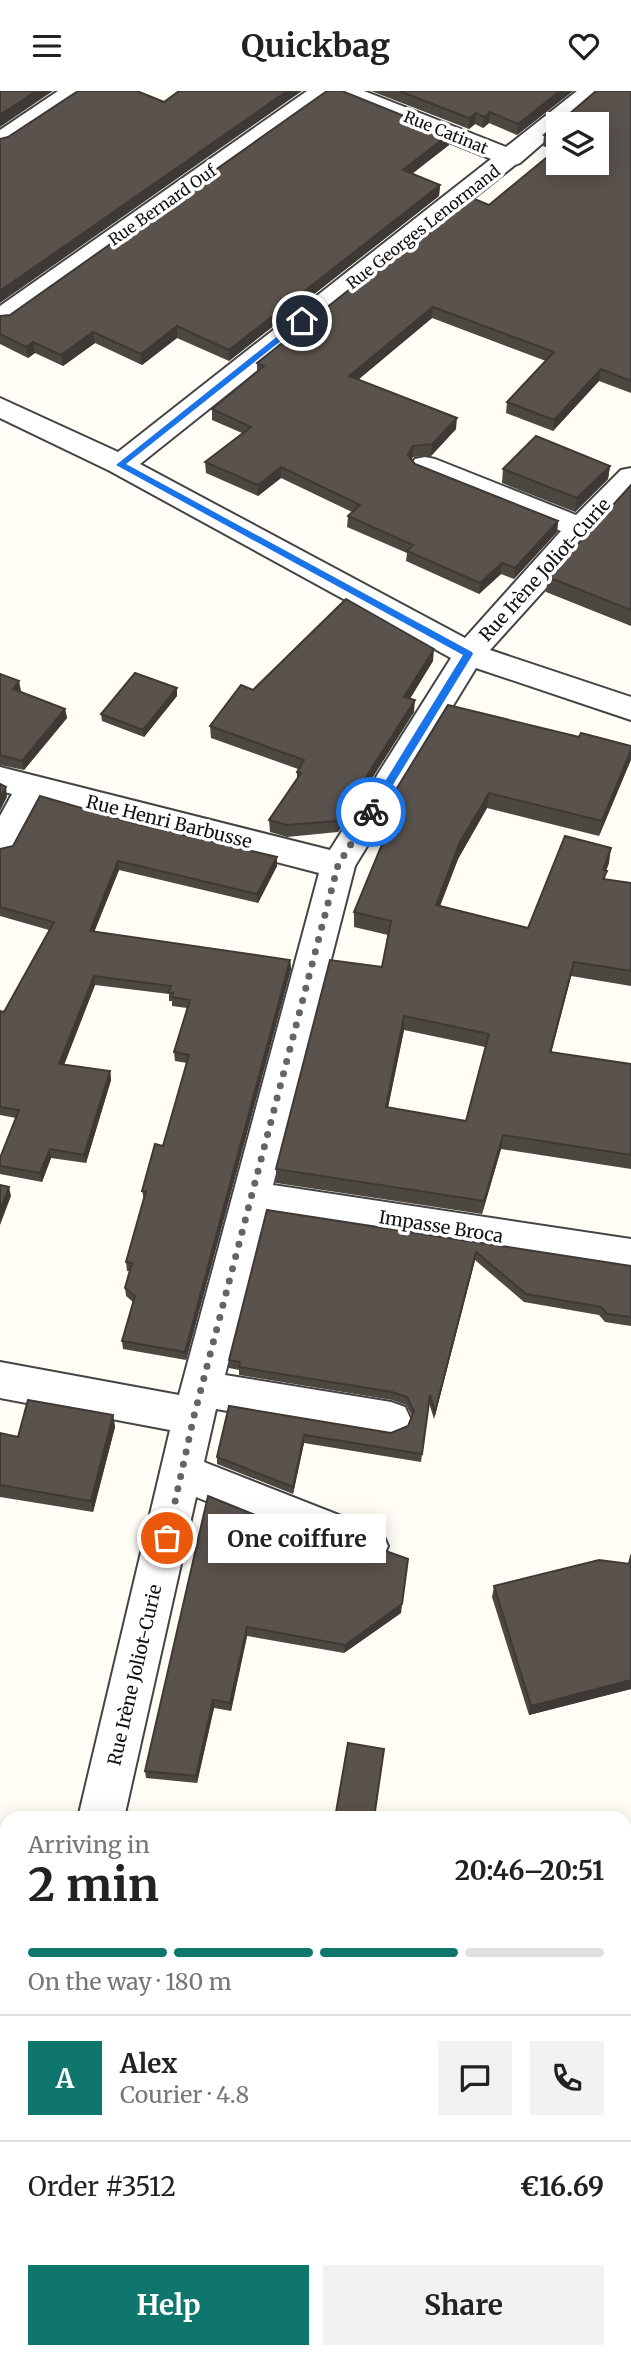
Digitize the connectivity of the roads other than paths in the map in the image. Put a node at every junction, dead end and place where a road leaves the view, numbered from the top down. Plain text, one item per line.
1 (74, 91) edge
2 (323, 91) edge
3 (342, 91) edge
4 (592, 91) edge
5 (0, 141) edge
6 (511, 158) junction
7 (0, 318) edge
8 (0, 407) edge
9 (120, 465) junction
10 (425, 466) edge
11 (631, 477) edge
12 (580, 528) junction
13 (469, 654) junction
14 (631, 709) edge
15 (0, 779) edge
16 (33, 787) junction
17 (0, 845) edge
18 (338, 865) junction
19 (252, 1198) junction
20 (631, 1255) edge
21 (0, 1380) edge
22 (198, 1403) junction
23 (391, 1420) dead end
24 (182, 1472) junction
25 (367, 1546) dead end
26 (103, 1811) edge

1 - 5 street
2 - 7 street, Rue Bernard Ouf
3 - 6 street, Rue Catinat
4 - 6 street, Rue Georges Lenormand
6 - 9 street, Rue Georges Lenormand
8 - 9 street
9 - 13 street
10 - 12 street
11 - 12 street, Rue Irène Joliot-Curie
12 - 13 street, Rue Irène Joliot-Curie
13 - 14 street
13 - 18 street, Rue Irène Joliot-Curie
15 - 16 street, Rue Henri Barbusse
16 - 17 street
16 - 18 street, Rue Henri Barbusse
18 - 19 street, Rue Irène Joliot-Curie
19 - 20 street, Impasse Broca
19 - 22 street, Rue Irène Joliot-Curie
21 - 22 street
22 - 23 street
22 - 24 street, Rue Irène Joliot-Curie
24 - 25 street
24 - 26 street, Rue Irène Joliot-Curie

